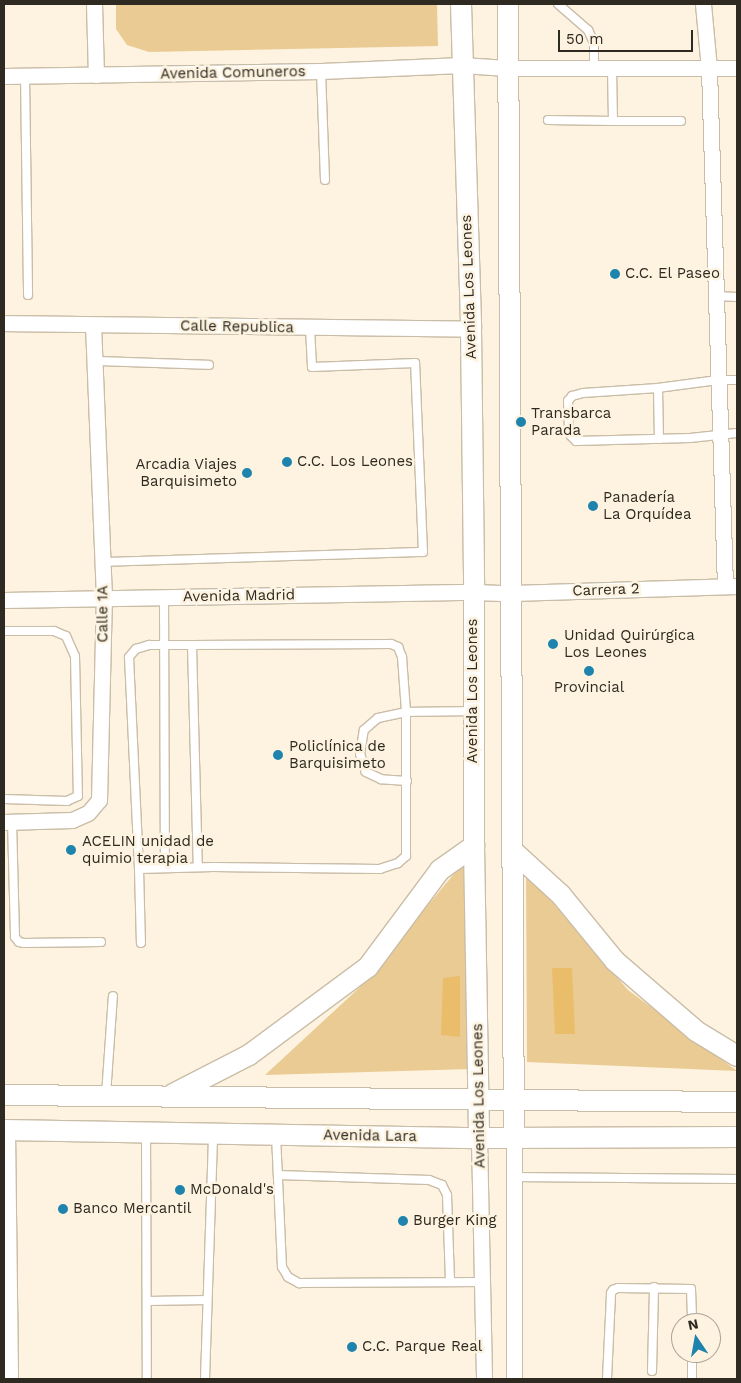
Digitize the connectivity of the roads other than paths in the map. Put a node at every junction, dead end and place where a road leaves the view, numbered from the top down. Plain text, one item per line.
1 (94, 4) edge
2 (461, 4) edge
3 (508, 4) edge
4 (558, 4) edge
5 (704, 4) edge
6 (462, 65) junction
7 (594, 67) junction
8 (612, 67) junction
9 (507, 68) junction
10 (737, 68) edge
11 (710, 69) junction
12 (321, 71) junction
13 (4, 76) edge
14 (25, 76) junction
15 (96, 76) junction
16 (548, 120) dead end
17 (681, 121) dead end
18 (613, 122) junction
19 (325, 180) dead end
20 (28, 296) dead end
21 (716, 296) junction
22 (737, 296) edge
23 (4, 323) edge
24 (93, 325) junction
25 (310, 328) junction
26 (471, 329) junction
27 (95, 361) junction
28 (209, 365) dead end
29 (718, 380) junction
30 (737, 380) edge
31 (658, 388) junction
32 (737, 433) edge
33 (721, 434) junction
34 (659, 439) junction
35 (103, 562) junction
36 (731, 586) edge
37 (474, 592) junction
38 (512, 594) junction
39 (164, 597) junction
40 (104, 598) junction
41 (4, 600) edge
42 (4, 631) edge
43 (163, 645) junction
44 (192, 645) junction
45 (472, 711) junction
46 (406, 712) junction
47 (407, 781) junction
48 (4, 799) edge
49 (8, 822) edge
50 (474, 846) junction
51 (513, 851) junction
52 (198, 867) junction
53 (165, 868) junction
54 (139, 869) junction
55 (101, 942) dead end
56 (141, 943) dead end
57 (113, 996) dead end
58 (737, 1056) edge
59 (4, 1095) edge
60 (106, 1095) junction
61 (170, 1095) junction
62 (479, 1098) junction
63 (514, 1099) junction
64 (737, 1102) edge
65 (5, 1130) edge
66 (146, 1133) junction
67 (213, 1134) junction
68 (276, 1135) junction
69 (737, 1137) edge
70 (479, 1138) junction
71 (514, 1138) junction
72 (278, 1175) junction
73 (514, 1177) junction
74 (737, 1179) edge
75 (6, 1240) edge
76 (450, 1282) junction
77 (482, 1282) junction
78 (654, 1287) junction
79 (207, 1300) junction
80 (148, 1301) junction
81 (691, 1313) edge
82 (7, 1337) edge
83 (692, 1363) edge
84 (652, 1371) dead end
85 (10, 1379) edge
86 (147, 1379) edge
87 (205, 1379) edge
88 (484, 1379) edge
89 (514, 1379) edge
90 (607, 1379) edge
91 (692, 1379) edge

1 - 15 street
2 - 6 street, Avenida Los Leones
3 - 9 street
4 - 7 lane
5 - 11 street
6 - 9 street, Avenida Comuneros
6 - 12 street, Avenida Comuneros
6 - 26 street, Avenida Los Leones
7 - 8 street, Avenida Comuneros
7 - 9 street, Avenida Comuneros
8 - 11 street, Avenida Comuneros
8 - 18 lane
9 - 38 street
10 - 11 street, Avenida Comuneros
11 - 21 street
12 - 15 street, Avenida Comuneros
12 - 19 lane
13 - 14 street, Avenida Comuneros
14 - 15 street, Avenida Comuneros
14 - 20 lane
16 - 18 lane
17 - 18 lane
21 - 22 lane
21 - 29 street
23 - 24 street, Calle Republica
24 - 25 street, Calle Republica
24 - 27 street, Calle 1A
25 - 26 street, Calle Republica
25 - 35 lane
26 - 37 street, Avenida Los Leones
27 - 28 lane
27 - 35 street, Calle 1A
29 - 30 lane
29 - 31 lane
29 - 33 street
31 - 34 lane
31 - 34 lane
32 - 33 lane
33 - 34 lane
33 - 36 street
35 - 40 street, Calle 1A
36 - 38 street, Carrera 2
37 - 38 street, Carrera 2
37 - 39 street, Avenida Madrid
37 - 45 street, Avenida Los Leones
38 - 51 street
39 - 40 street, Avenida Madrid
39 - 43 lane
40 - 41 street, Avenida Madrid
40 - 49 street, Calle 1A
42 - 48 lane
43 - 44 lane
43 - 53 lane
43 - 54 lane
44 - 46 lane
44 - 52 lane
45 - 46 lane
45 - 50 street, Avenida Los Leones
46 - 47 lane
46 - 47 lane
47 - 52 lane
49 - 55 lane
50 - 61 street
50 - 62 street, Avenida Los Leones
51 - 58 street
51 - 63 street
52 - 53 lane
53 - 54 lane
54 - 56 lane
57 - 60 lane
59 - 60 street
60 - 61 street
61 - 62 street
62 - 63 street
62 - 70 street, Avenida Los Leones
63 - 64 street
63 - 71 street
65 - 66 street, Avenida Lara
65 - 75 street
66 - 67 street, Avenida Lara
66 - 80 lane
67 - 68 street, Avenida Lara
67 - 79 lane
68 - 70 street, Avenida Lara
68 - 72 lane
69 - 71 street, Avenida Lara
70 - 71 street, Avenida Lara
70 - 77 street, Avenida Los Leones
71 - 73 street
72 - 76 lane
72 - 76 lane
73 - 74 lane
73 - 89 street
75 - 82 street
76 - 77 lane
77 - 88 street, Avenida Los Leones
78 - 81 lane
78 - 84 lane
78 - 90 lane
79 - 80 lane
79 - 87 lane
80 - 86 lane
82 - 85 street
83 - 91 lane

